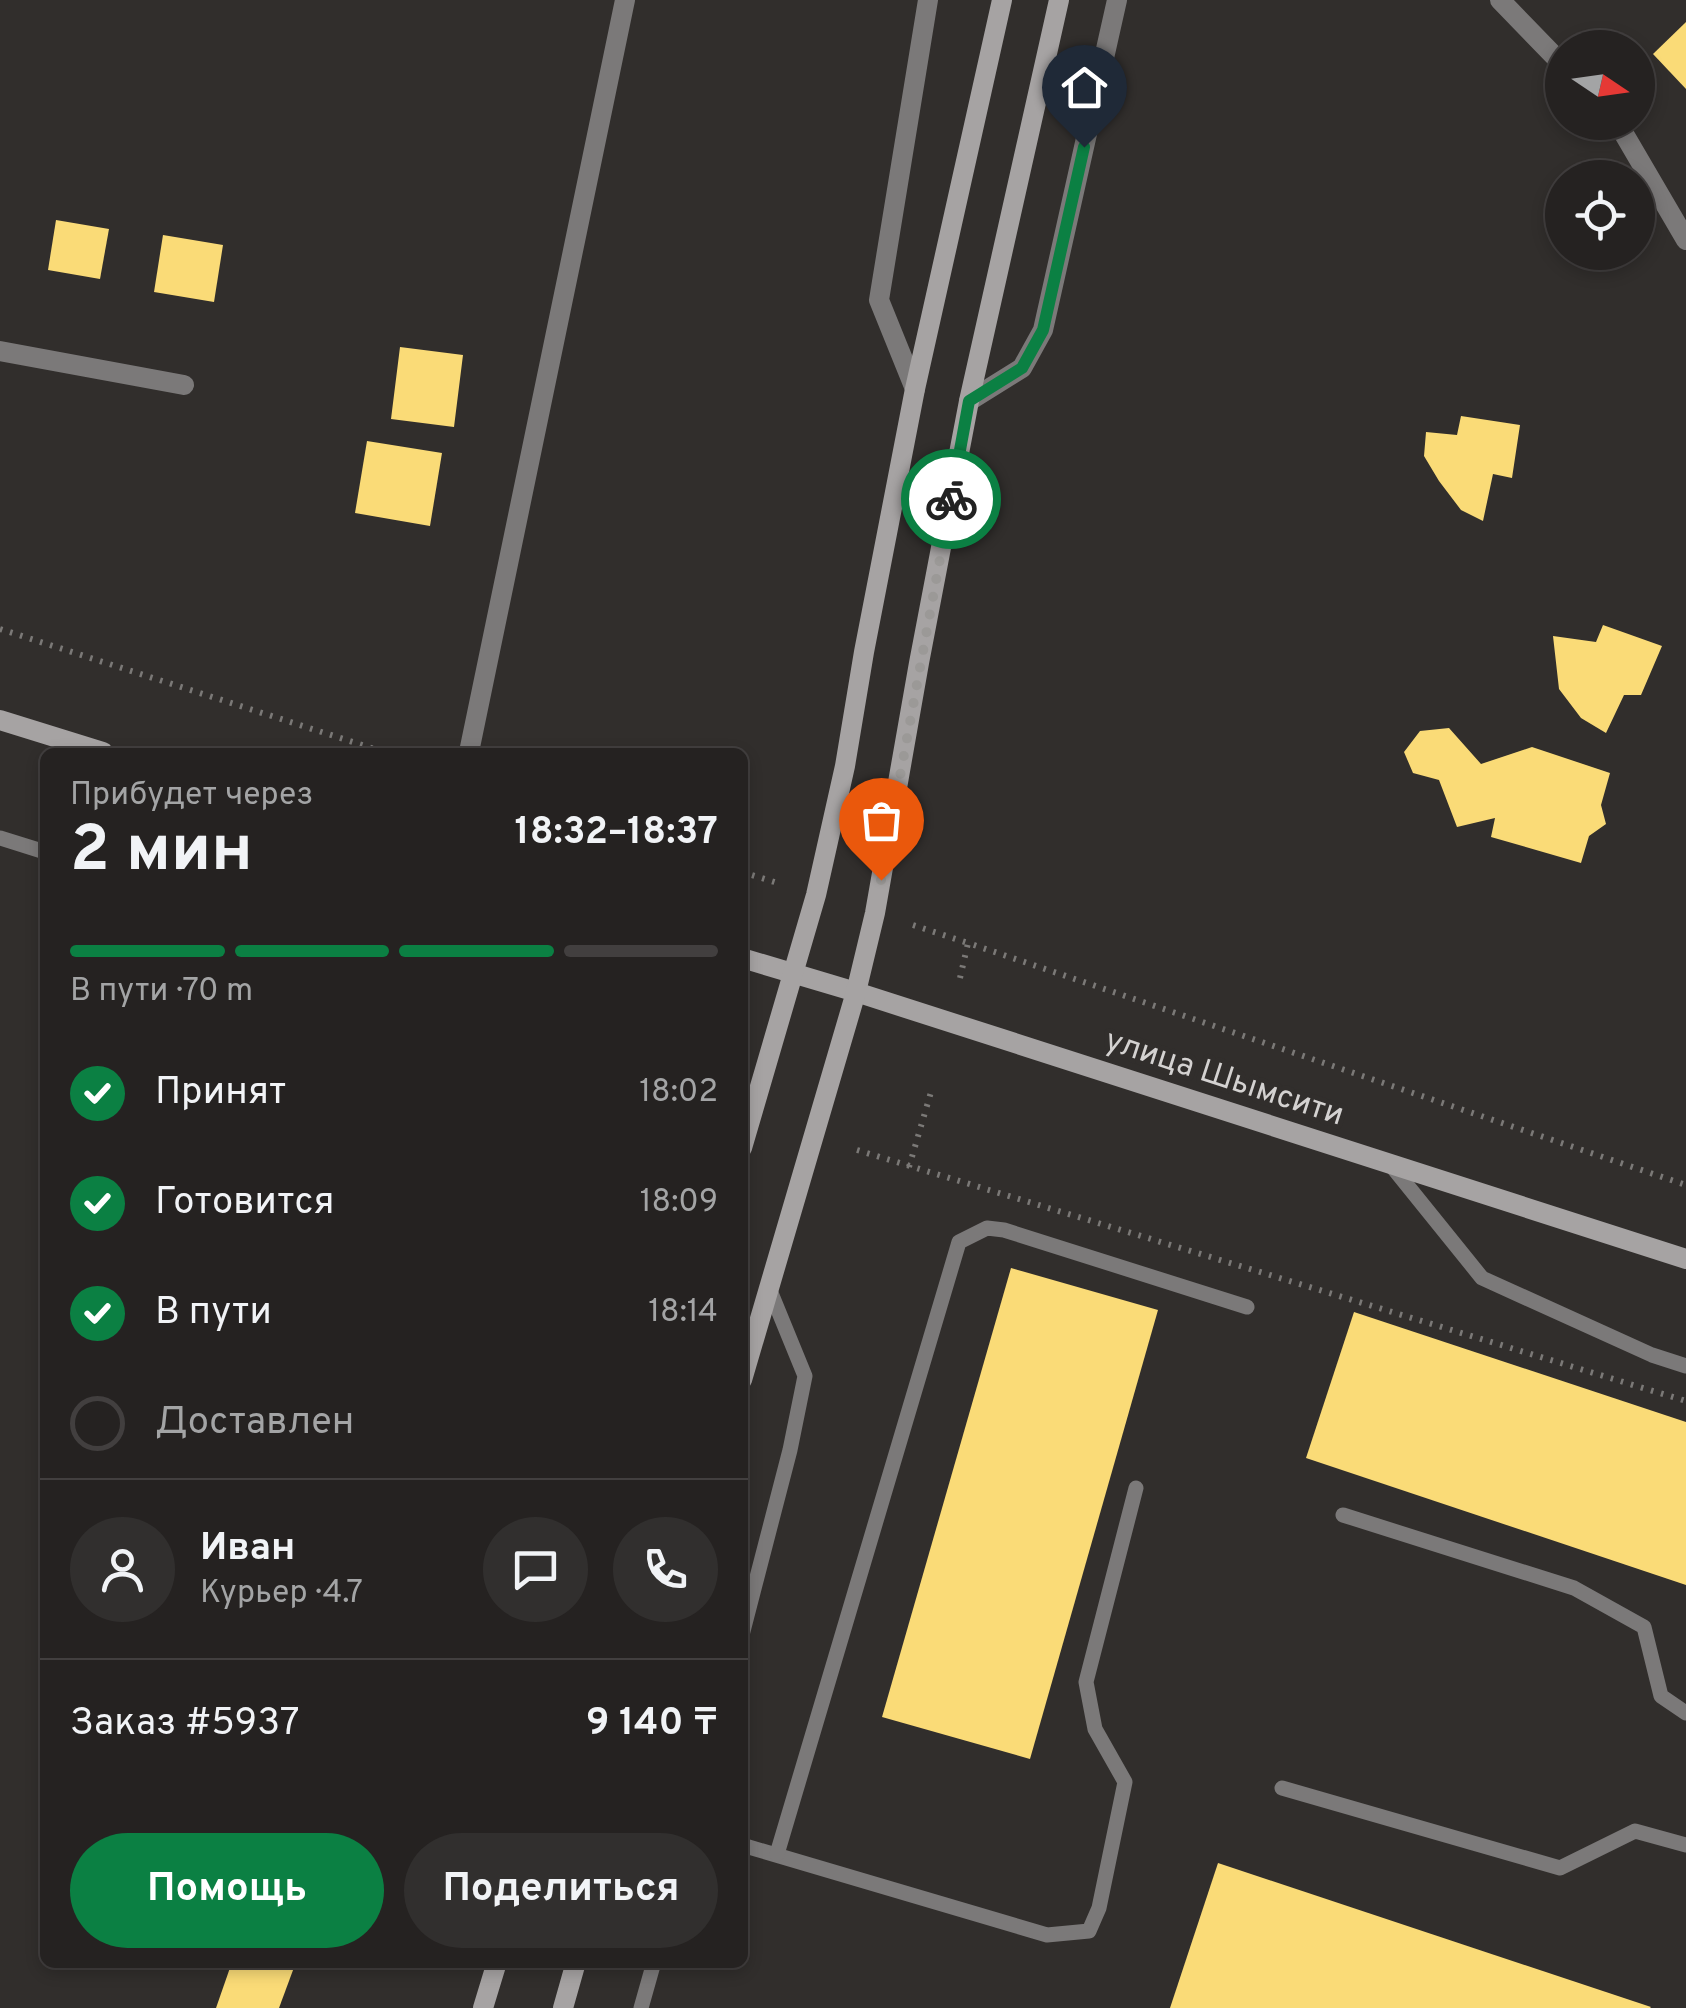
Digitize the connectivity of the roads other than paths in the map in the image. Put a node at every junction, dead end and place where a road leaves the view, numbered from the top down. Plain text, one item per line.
1 (625, 0) edge
2 (928, 0) edge
3 (1002, 0) edge
4 (1059, 0) edge
5 (1117, 0) edge
6 (1500, 0) edge
7 (1545, 46) edge
8 (1628, 140) edge
9 (1686, 240) edge
10 (0, 351) edge
11 (184, 385) dead end
12 (915, 389) junction
13 (969, 401) junction
14 (0, 720) edge
15 (90, 748) edge
16 (469, 748) edge
17 (0, 838) edge
18 (40, 850) edge
19 (748, 960) edge
20 (794, 976) junction
21 (856, 992) junction
22 (748, 1128) edge
23 (1390, 1164) junction
24 (1686, 1259) edge
25 (769, 1288) junction
26 (1248, 1308) dead end
27 (748, 1360) edge
28 (1686, 1366) edge
29 (1136, 1488) dead end
30 (1344, 1515) dead end
31 (748, 1612) edge
32 (1686, 1713) edge
33 (1282, 1788) dead end
34 (1686, 1844) edge
35 (748, 1847) edge
36 (777, 1854) junction
37 (495, 1968) edge
38 (574, 1968) edge
39 (652, 1968) edge
40 (483, 2008) edge
41 (563, 2008) edge
42 (640, 2008) edge

1 - 16 street
2 - 12 street
3 - 12 main road
4 - 13 main road
5 - 13 street
6 - 7 street
8 - 9 street
10 - 11 street
12 - 20 main road
13 - 21 main road
14 - 15 main road
17 - 18 lane
19 - 20 main road, улица Шымсити
20 - 21 main road, улица Шымсити
20 - 22 main road
21 - 23 main road, улица Шымсити
21 - 25 main road
23 - 24 main road, улица Шымсити
23 - 28 lane
25 - 27 main road
25 - 31 lane
26 - 36 lane
29 - 36 lane
30 - 32 lane
33 - 34 lane
35 - 36 lane
37 - 40 main road
38 - 41 main road
39 - 42 lane

